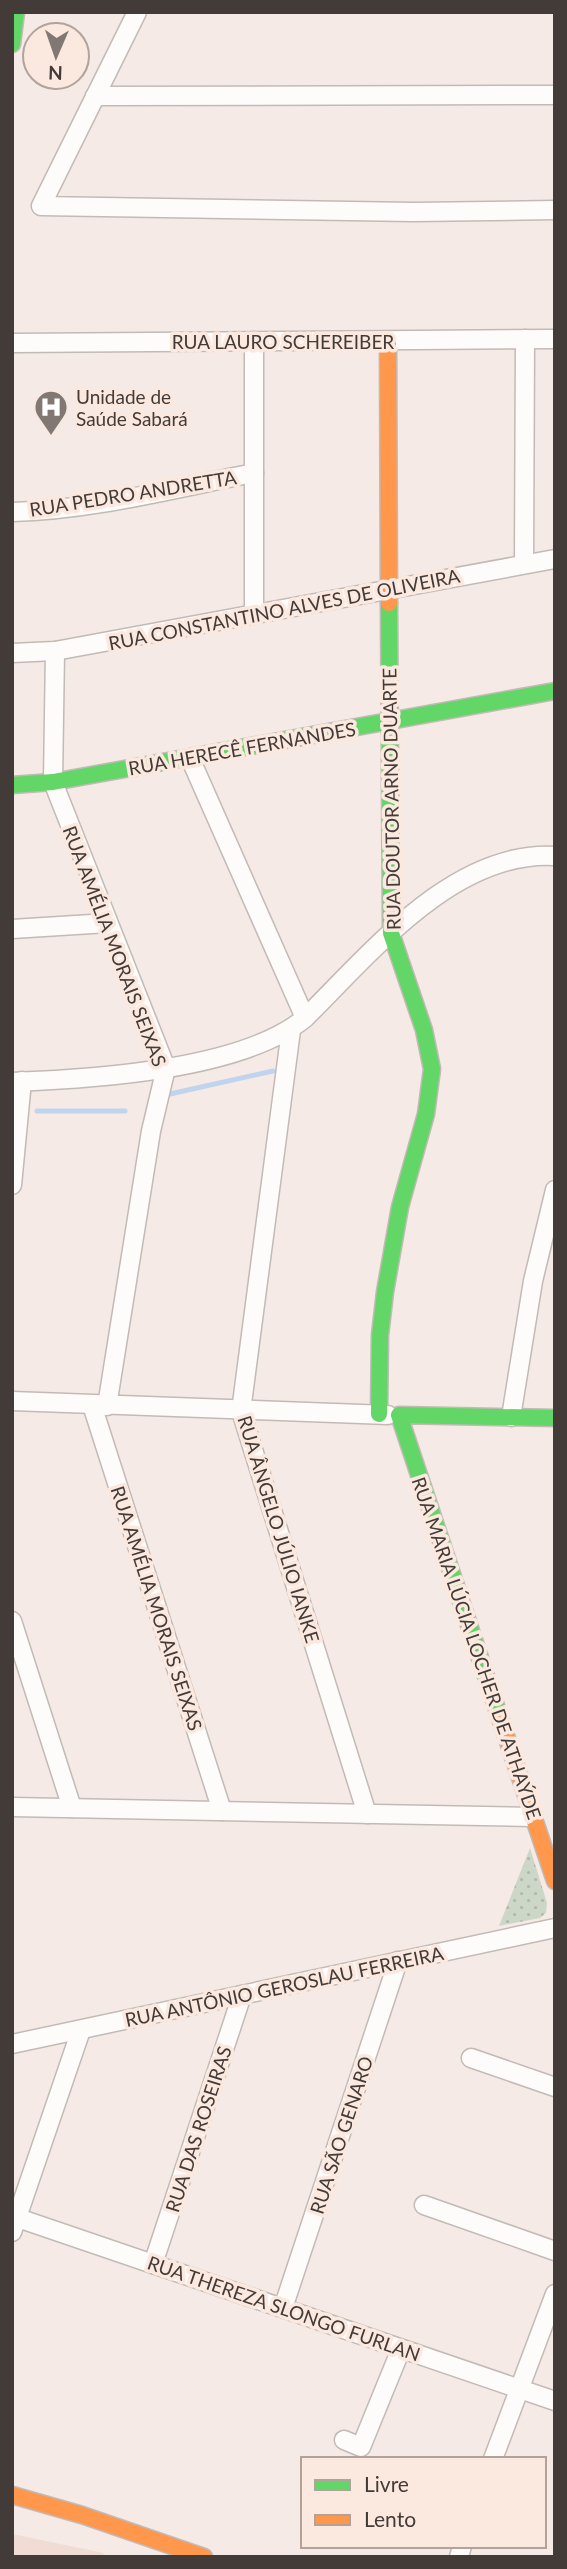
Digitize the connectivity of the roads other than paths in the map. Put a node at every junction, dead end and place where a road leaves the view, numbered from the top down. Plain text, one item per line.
1 (31, 12) edge
2 (137, 12) edge
3 (15, 28) edge
4 (555, 94) edge
5 (95, 96) junction
6 (555, 210) edge
7 (525, 339) junction
8 (555, 339) edge
9 (388, 340) junction
10 (254, 341) junction
11 (12, 343) edge
12 (254, 473) junction
13 (12, 512) edge
14 (555, 559) edge
15 (524, 564) junction
16 (389, 589) junction
17 (254, 614) junction
18 (55, 651) junction
19 (12, 653) edge
20 (555, 691) edge
21 (388, 722) junction
22 (190, 758) junction
23 (53, 782) junction
24 (12, 785) edge
25 (555, 856) edge
26 (108, 923) junction
27 (12, 929) edge
28 (391, 933) junction
29 (305, 1018) junction
30 (291, 1030) junction
31 (166, 1068) junction
32 (17, 1081) edge
33 (12, 1185) edge
34 (555, 1190) edge
35 (12, 1401) edge
36 (99, 1405) junction
37 (241, 1411) junction
38 (379, 1414) junction
39 (399, 1415) junction
40 (511, 1417) junction
41 (555, 1418) edge
42 (12, 1621) edge
43 (12, 1807) edge
44 (72, 1808) junction
45 (222, 1811) junction
46 (367, 1814) junction
47 (533, 1817) junction
48 (555, 1881) edge
49 (555, 1928) edge
50 (398, 1961) junction
51 (242, 1995) junction
52 (80, 2030) junction
53 (12, 2044) edge
54 (471, 2058) dead end
55 (555, 2087) edge
56 (424, 2205) dead end
57 (14, 2222) edge
58 (555, 2251) edge
59 (153, 2264) junction
60 (555, 2294) edge
61 (283, 2308) junction
62 (401, 2349) junction
63 (518, 2388) junction
64 (555, 2401) edge
65 (344, 2440) dead end
66 (494, 2457) edge
67 (12, 2496) edge
68 (204, 2557) edge

1 - 3 street
2 - 5 street
4 - 5 street
5 - 6 street
7 - 8 street, RUA LAURO SCHEREIBER
7 - 9 street, RUA LAURO SCHEREIBER
7 - 15 street
9 - 10 street, RUA LAURO SCHEREIBER
9 - 16 street, RUA DOUTOR ARNO DUARTE
10 - 11 street, RUA LAURO SCHEREIBER
10 - 12 street
12 - 13 street, RUA PEDRO ANDRETTA
12 - 17 street
14 - 15 street, RUA CONSTANTINO ALVES DE OLIVEIRA
15 - 16 street, RUA CONSTANTINO ALVES DE OLIVEIRA
16 - 17 street, RUA CONSTANTINO ALVES DE OLIVEIRA
16 - 21 street, RUA DOUTOR ARNO DUARTE
17 - 18 street, RUA CONSTANTINO ALVES DE OLIVEIRA
18 - 19 street, RUA CONSTANTINO ALVES DE OLIVEIRA
18 - 23 street, RUA AMÉLIA MORAIS SEIXAS
20 - 21 street, RUA HERECÊ FERNANDES
21 - 22 street, RUA HERECÊ FERNANDES
21 - 28 street, RUA DOUTOR ARNO DUARTE
22 - 23 street, RUA HERECÊ FERNANDES
22 - 29 street
23 - 24 street, RUA HERECÊ FERNANDES
23 - 26 street, RUA AMÉLIA MORAIS SEIXAS
25 - 28 street
26 - 27 street
26 - 31 street, RUA AMÉLIA MORAIS SEIXAS
28 - 29 street
28 - 38 street, RUA DOUTOR ARNO DUARTE
29 - 30 street
30 - 31 street
30 - 37 street, RUA ÂNGELO JÚLIO IANKE
31 - 32 street
31 - 36 street, RUA AMÉLIA MORAIS SEIXAS
32 - 33 street
34 - 40 street
35 - 36 street
36 - 37 street
36 - 45 street, RUA AMÉLIA MORAIS SEIXAS
37 - 38 street
37 - 46 street, RUA ÂNGELO JÚLIO IANKE
38 - 39 street
39 - 40 street
39 - 47 street, RUA MARIA LÚCIA LOCHER DE ATHAÝDE
40 - 41 street
42 - 44 street
43 - 44 street
44 - 45 street
45 - 46 street
46 - 47 street
47 - 48 street, RUA MARIA LÚCIA LOCHER DE ATHAÝDE
49 - 50 street, RUA ANTÔNIO GEROSLAU FERREIRA
50 - 51 street, RUA ANTÔNIO GEROSLAU FERREIRA
50 - 61 street, RUA SÃO GENARO
51 - 52 street, RUA ANTÔNIO GEROSLAU FERREIRA
51 - 59 street, RUA DAS ROSEIRAS
52 - 53 street, RUA ANTÔNIO GEROSLAU FERREIRA
52 - 57 street
54 - 55 street
56 - 58 street
57 - 59 street, RUA THEREZA SLONGO FURLAN
59 - 61 street, RUA THEREZA SLONGO FURLAN
60 - 63 street
61 - 62 street, RUA THEREZA SLONGO FURLAN
62 - 63 street, RUA THEREZA SLONGO FURLAN
62 - 65 street
63 - 64 street, RUA THEREZA SLONGO FURLAN
63 - 66 street
67 - 68 street

